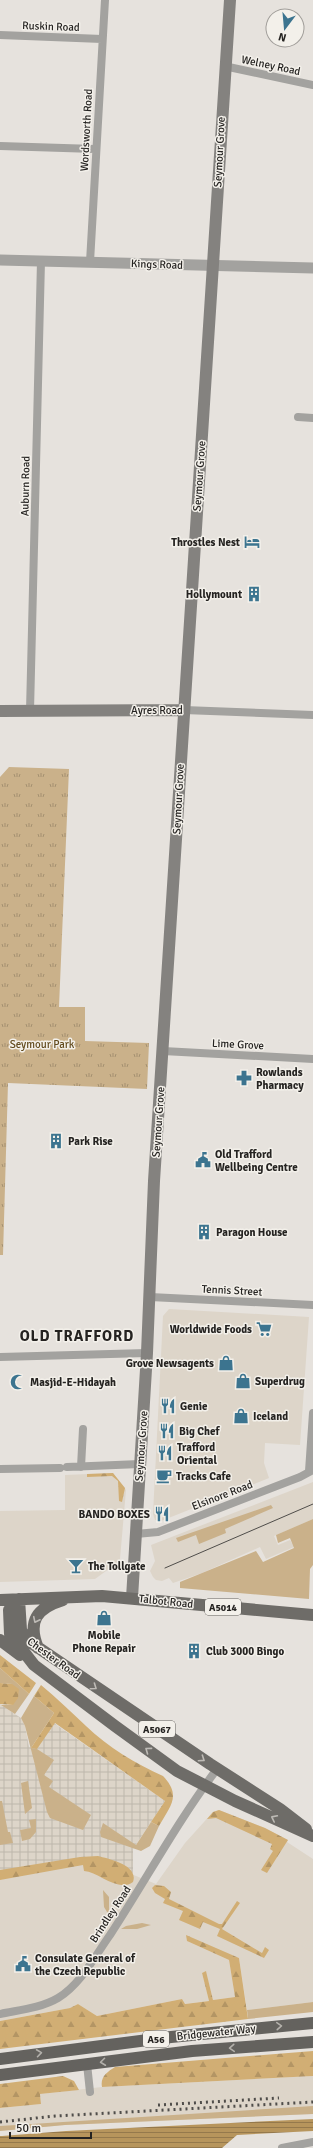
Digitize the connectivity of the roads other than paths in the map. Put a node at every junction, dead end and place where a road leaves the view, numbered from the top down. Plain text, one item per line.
1 (105, 0) edge
2 (230, 0) edge
3 (0, 35) edge
4 (102, 39) junction
5 (224, 66) junction
6 (313, 85) edge
7 (0, 146) edge
8 (95, 149) junction
9 (0, 260) edge
10 (41, 261) junction
11 (90, 262) junction
12 (213, 266) junction
13 (313, 268) edge
14 (298, 417) dead end
15 (313, 418) edge
16 (184, 710) junction
17 (0, 711) edge
18 (30, 711) junction
19 (313, 715) edge
20 (163, 1051) junction
21 (313, 1059) edge
22 (150, 1297) junction
23 (313, 1305) edge
24 (147, 1353) junction
25 (0, 1357) edge
26 (313, 1413) edge
27 (83, 1429) dead end
28 (140, 1464) junction
29 (81, 1467) junction
30 (0, 1470) edge
31 (311, 1470) edge
32 (136, 1534) junction
33 (80, 1596) junction
34 (132, 1598) junction
35 (18, 1599) junction
36 (0, 1600) edge
37 (313, 1615) edge
38 (0, 1640) edge
39 (38, 1648) junction
40 (34, 1665) junction
41 (218, 1770) junction
42 (205, 1786) junction
43 (311, 1834) edge
44 (0, 2014) edge
45 (313, 2023) edge
46 (313, 2042) edge
47 (0, 2059) edge
48 (87, 2064) junction
49 (0, 2075) edge
50 (90, 2092) dead end
51 (313, 2142) edge
52 (282, 2148) edge

1 - 4 street, Wordsworth Road
2 - 5 main road, Seymour Grove
3 - 4 street, Ruskin Road
4 - 8 street, Wordsworth Road
5 - 6 street, Welney Road
5 - 12 main road, Seymour Grove
7 - 8 street
8 - 11 street, Wordsworth Road
9 - 10 street, Kings Road
10 - 11 street, Kings Road
10 - 18 street, Auburn Road
11 - 12 street, Kings Road
12 - 13 street, Kings Road
12 - 16 main road, Seymour Grove
14 - 15 street
16 - 18 main road, Ayres Road
16 - 19 street, Ayres Road
16 - 20 main road, Seymour Grove
17 - 18 main road, Ayres Road
20 - 21 street, Lime Grove
20 - 22 main road, Seymour Grove
22 - 23 street, Tennis Street
22 - 24 main road, Seymour Grove
24 - 25 street
24 - 28 main road, Seymour Grove
26 - 31 street
27 - 29 street
28 - 29 street
28 - 32 main road, Seymour Grove
29 - 30 street
31 - 32 street, Elsinore Road
32 - 34 main road, Seymour Grove
33 - 34 main road, Talbot Road / A5014
33 - 35 main road, Talbot Road / A5014
33 -> 39 main road
34 - 37 main road, Talbot Road / A5014
35 - 36 main road, A5014
35 - 39 main road, Chester Road / A5067
35 - 40 main road, Chester Road / A5067
38 - 40 main road, A5067
39 -> 41 main road, Chester Road / A5067
42 -> 40 main road, Chester Road / A5067
41 - 42 street, Brindley Road
41 - 43 main road, Chester Road / A5067
43 -> 42 main road, Chester Road / A5067
42 - 44 street, Brindley Road
47 -> 45 highway, Bridgewater Way / A56
46 -> 48 highway, Bridgewater Way / A56
48 - 49 highway, Bridgewater Way / A56
48 - 50 street
51 - 52 street

